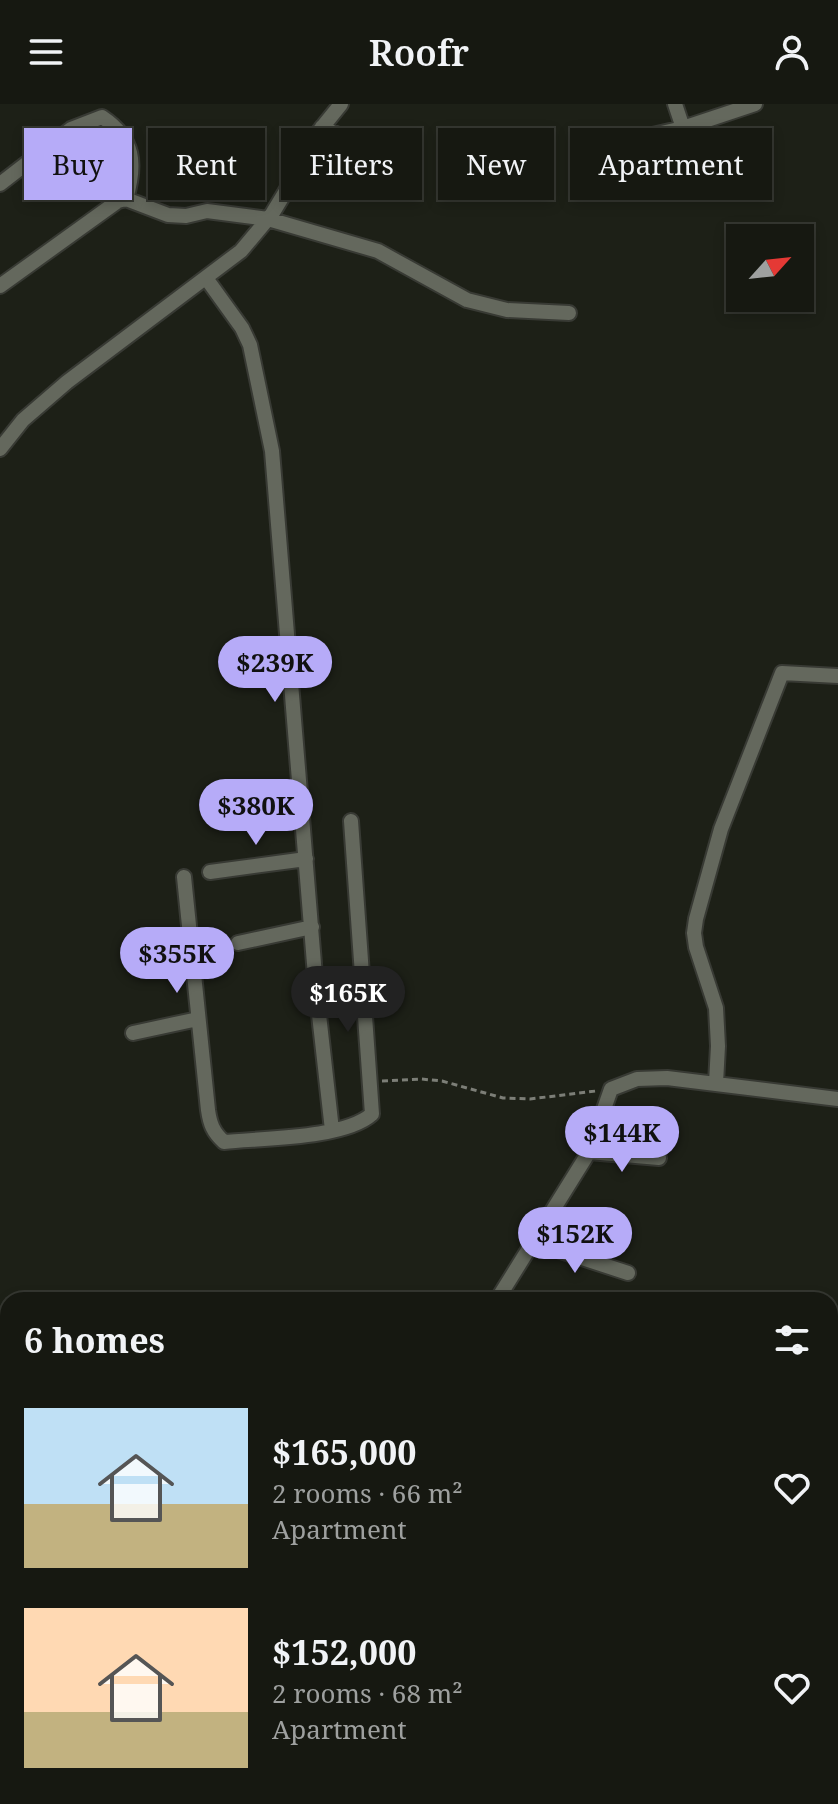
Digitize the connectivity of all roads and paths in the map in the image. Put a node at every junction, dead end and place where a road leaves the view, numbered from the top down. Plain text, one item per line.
1 (341, 104) edge
2 (675, 104) edge
3 (755, 104) edge
4 (322, 127) joint
5 (74, 128) edge
6 (117, 128) edge
7 (683, 128) joint
8 (24, 165) edge
9 (0, 184) edge
10 (122, 200) edge
11 (129, 200) edge
12 (268, 219) junction
13 (206, 278) junction
14 (0, 286) edge
15 (569, 313) dead end
16 (0, 449) edge
17 (838, 676) edge
18 (351, 821) dead end
19 (306, 859) junction
20 (210, 872) dead end
21 (184, 877) dead end
22 (312, 927) junction
23 (238, 943) dead end
24 (198, 1019) junction
25 (133, 1033) dead end
26 (371, 1082) junction
27 (716, 1083) junction
28 (611, 1089) junction
29 (838, 1099) edge
30 (332, 1130) junction
31 (589, 1152) junction
32 (659, 1158) dead end
33 (533, 1242) junction
34 (628, 1273) dead end
35 (502, 1292) edge

1 - 4 street
2 - 7 street
3 - 7 street
4 - 12 street
5 - 6 street
8 - 9 street
10 - 14 street
11 - 12 street
12 - 13 street
12 - 15 street
13 - 16 street
13 - 19 street
17 - 27 street
18 - 26 street
19 - 20 street
19 - 22 street
21 - 24 street
22 - 23 street
22 - 30 street
24 - 25 street
24 - 30 street
26 - 28 path
26 - 30 street
27 - 28 street
27 - 29 street
28 - 31 street
31 - 32 street
31 - 33 street
33 - 34 street
33 - 35 street

